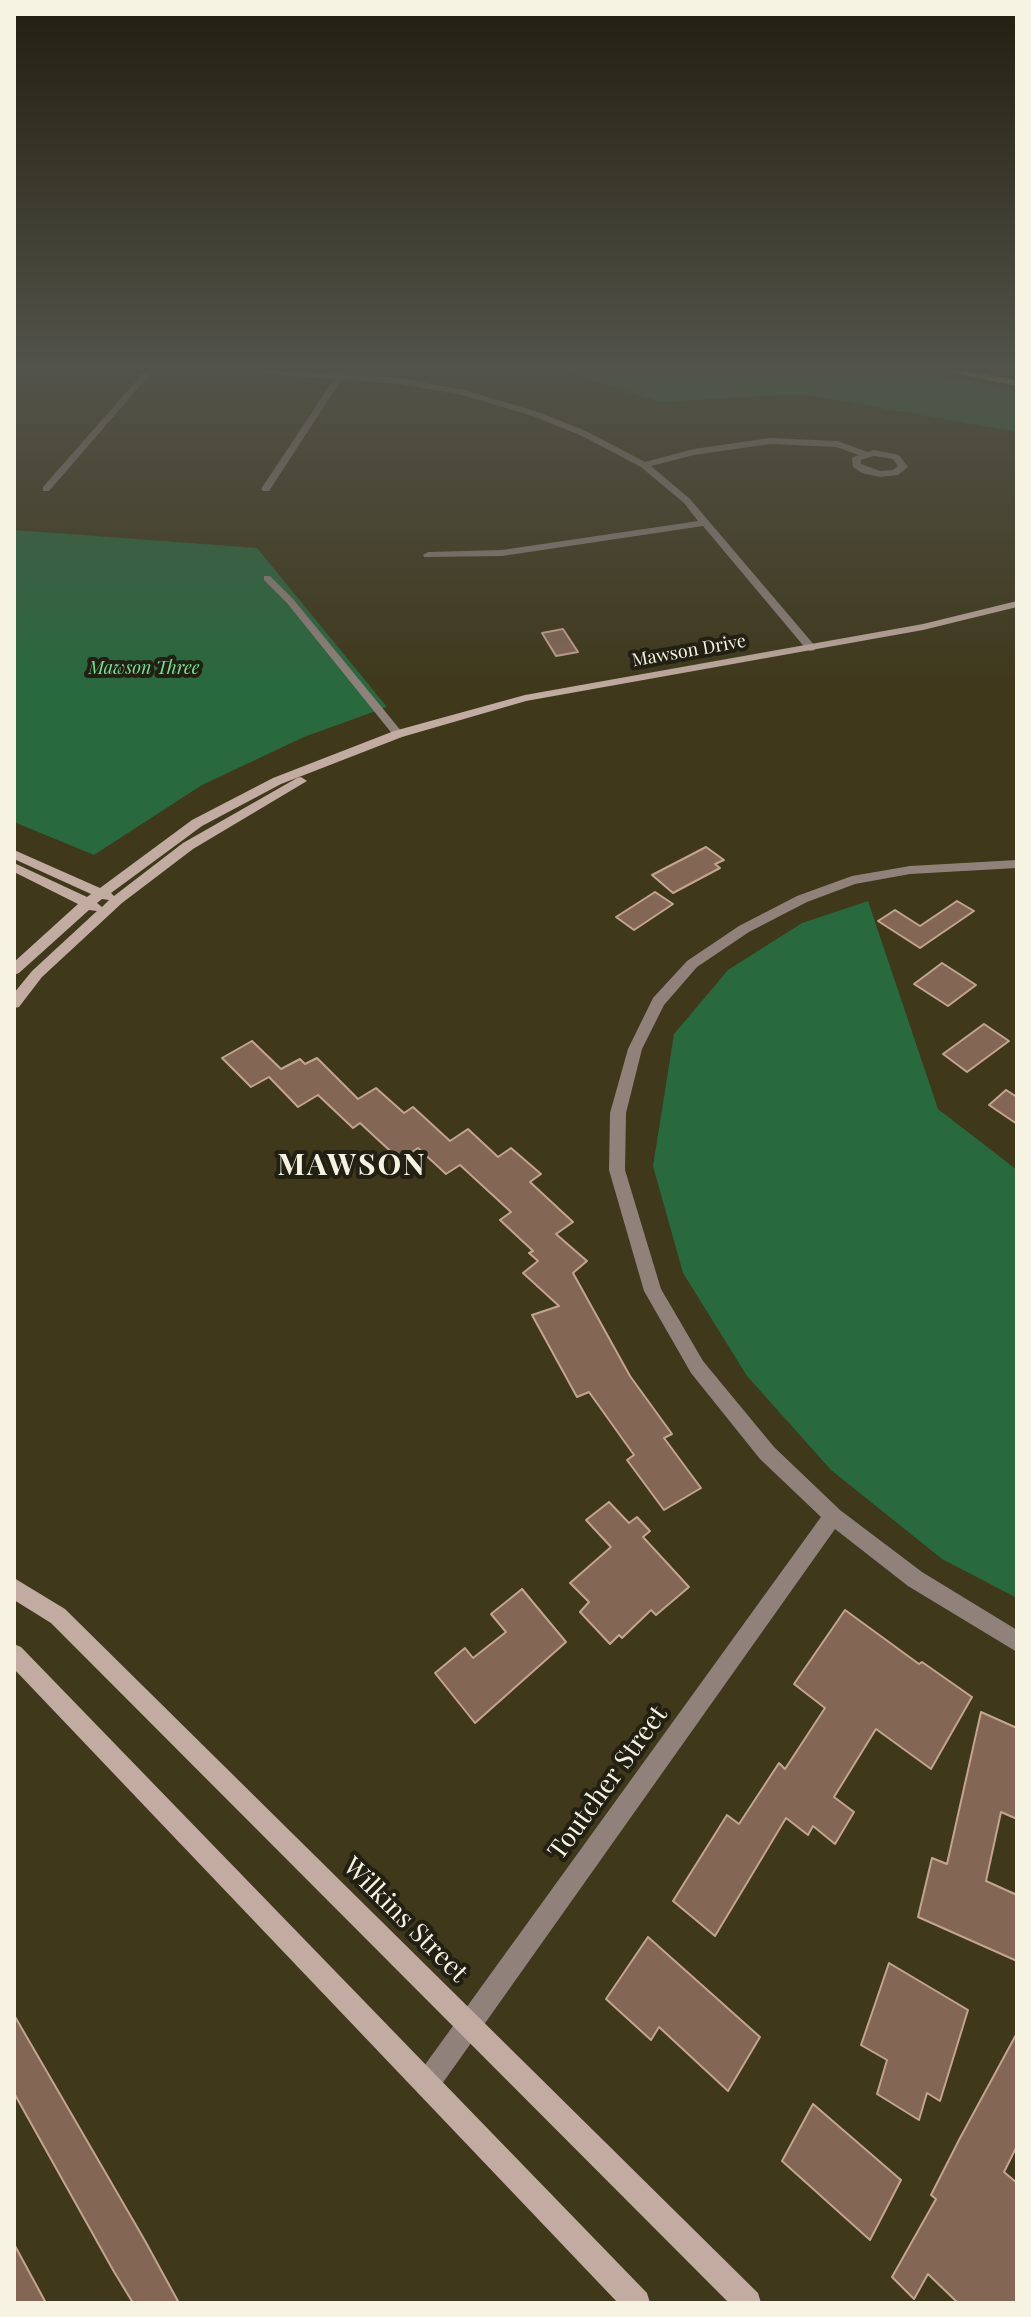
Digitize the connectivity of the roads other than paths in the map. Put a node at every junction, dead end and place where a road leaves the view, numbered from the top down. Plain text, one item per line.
1 (55, 479) edge
2 (272, 479) edge
3 (661, 479) edge
4 (46, 489) dead end
5 (266, 489) dead end
6 (704, 523) junction
7 (428, 555) dead end
8 (267, 578) dead end
9 (1017, 604) edge
10 (811, 648) junction
11 (398, 734) junction
12 (370, 746) junction
13 (14, 854) edge
14 (1017, 864) edge
15 (14, 867) edge
16 (101, 893) junction
17 (117, 900) junction
18 (88, 903) junction
19 (104, 911) junction
20 (14, 970) edge
21 (14, 1003) edge
22 (833, 1516) junction
23 (14, 1588) edge
24 (1017, 1642) edge
25 (14, 1654) edge
26 (470, 2024) junction
27 (428, 2082) junction
28 (637, 2303) edge
29 (748, 2303) edge

1 - 4 street
2 - 5 street
3 - 6 street
6 - 7 street
6 - 10 street
8 - 11 lane
9 - 10 main road, Mawson Drive
10 - 11 main road, Mawson Drive
11 - 12 main road, Mawson Drive
12 - 16 main road, Mawson Drive
12 - 17 main road, Mawson Drive
13 - 16 main road
14 - 22 street
15 - 18 main road
16 - 17 main road
16 - 18 main road, Mawson Drive
17 - 19 main road, Mawson Drive
18 - 19 main road
18 - 20 main road, Mawson Drive
19 - 21 main road, Mawson Drive
22 - 24 street
22 - 26 street, Toutcher Street
23 - 26 main road, Wilkins Street
25 - 27 main road
26 - 27 street, Toutcher Street
26 - 29 main road, Wilkins Street
27 - 28 main road

